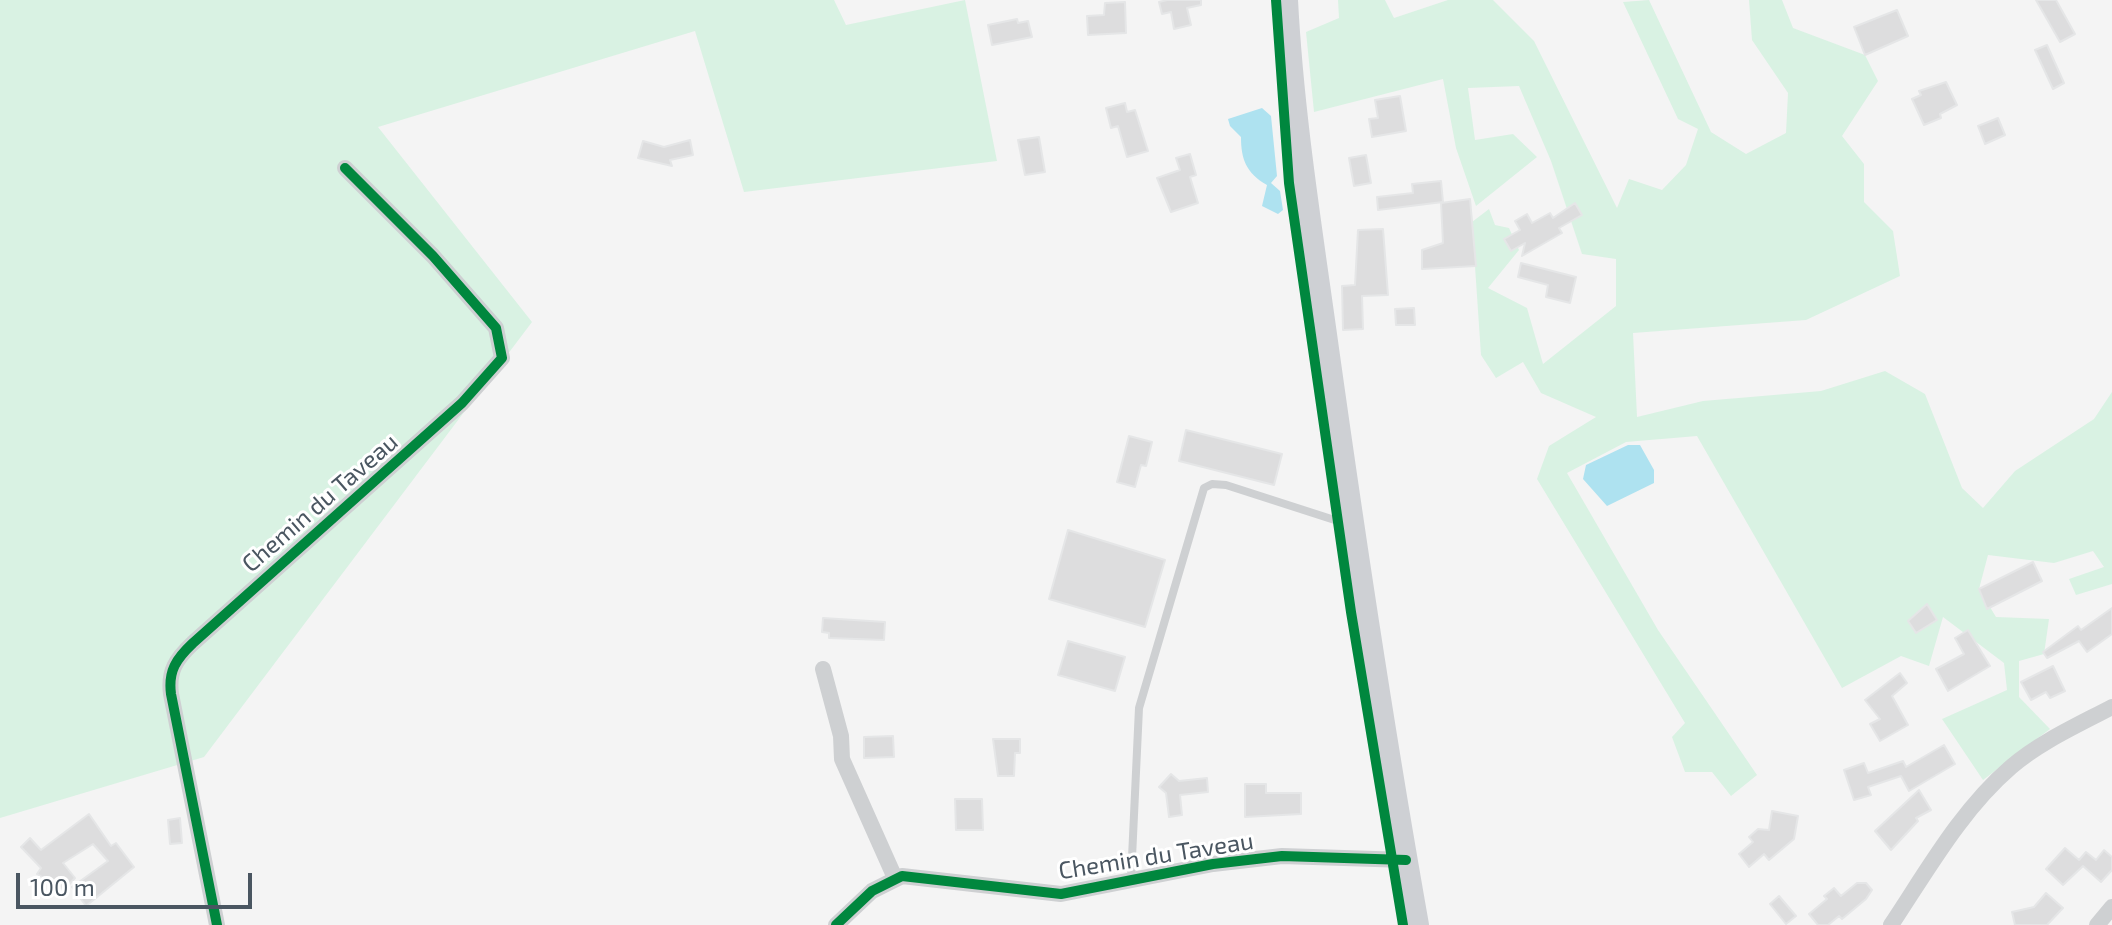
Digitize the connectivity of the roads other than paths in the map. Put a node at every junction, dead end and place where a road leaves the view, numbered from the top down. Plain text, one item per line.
1 (1286, 0) edge
2 (345, 168) dead end
3 (1351, 526) junction
4 (823, 669) dead end
5 (2112, 707) edge
6 (1406, 860) junction
7 (895, 878) junction
8 (1131, 879) junction
9 (2112, 907) edge
10 (217, 925) edge
11 (836, 925) edge
12 (1417, 925) edge
13 (1891, 925) edge
14 (2097, 925) edge

1 - 3 main road
2 - 10 street, Chemin du Taveau
3 - 6 main road
3 - 8 lane
4 - 7 street
5 - 13 street
6 - 8 street, Chemin du Taveau
6 - 12 main road
7 - 8 street, Chemin du Taveau
7 - 11 street
9 - 14 street

